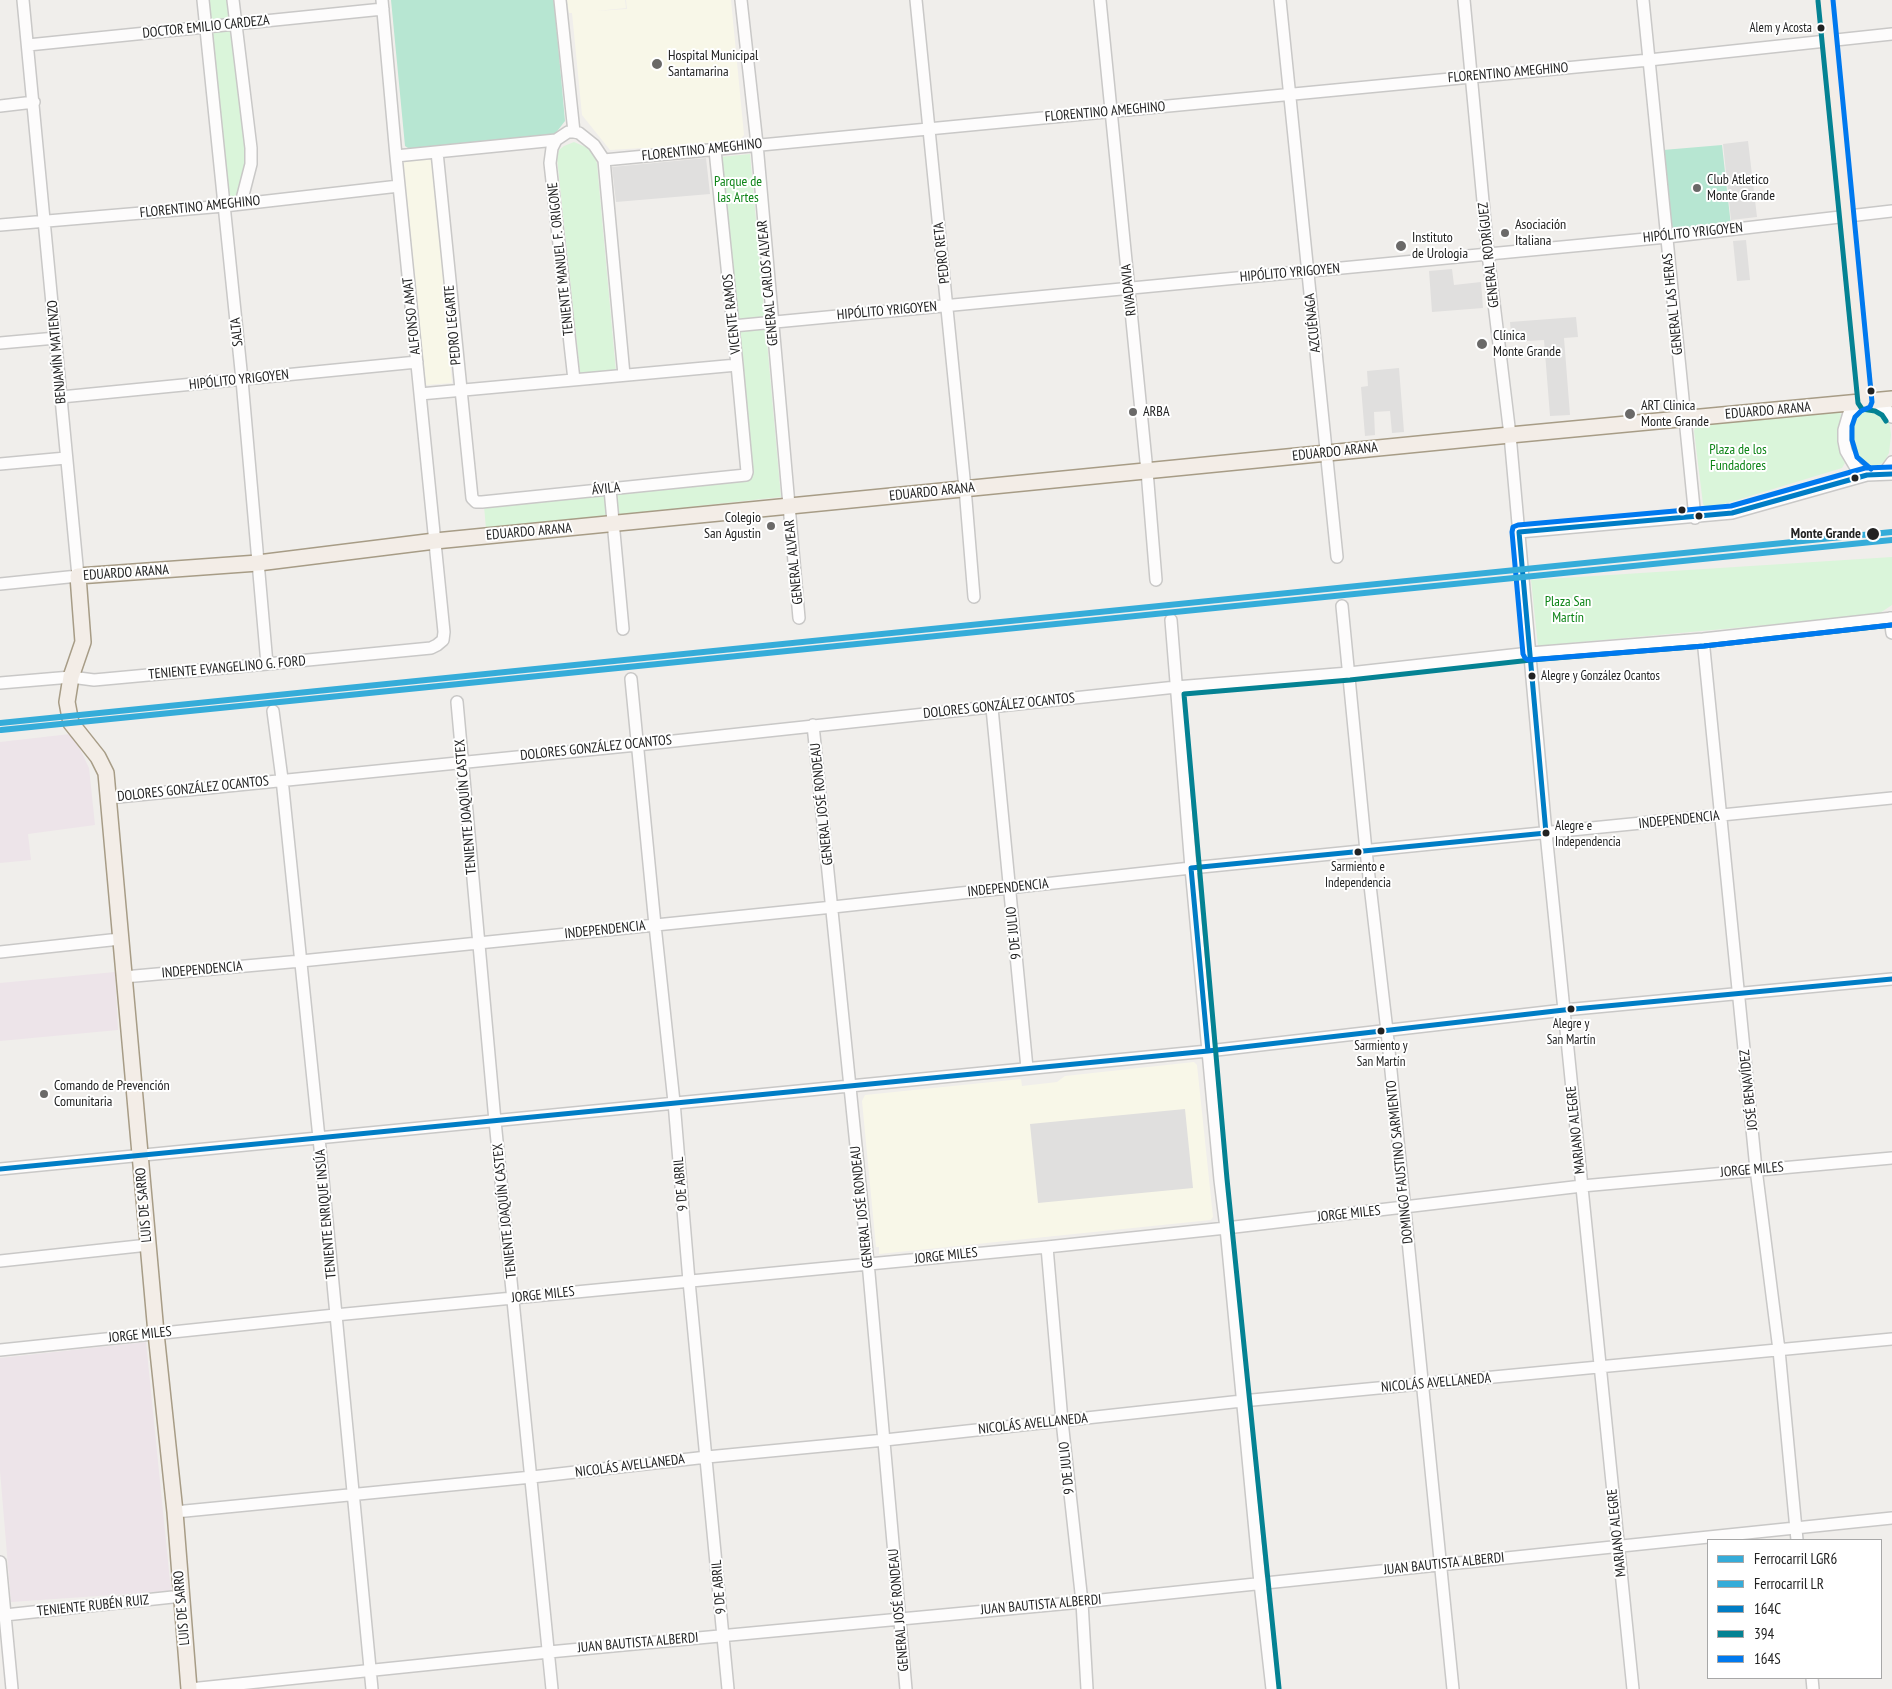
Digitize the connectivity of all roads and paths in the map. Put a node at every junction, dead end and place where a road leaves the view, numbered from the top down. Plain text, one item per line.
1 (23, 0) edge
2 (203, 0) edge
3 (233, 0) edge
4 (560, 0) edge
5 (741, 0) edge
6 (916, 0) edge
7 (1100, 0) edge
8 (1280, 0) edge
9 (1464, 0) edge
10 (1643, 0) edge
11 (1825, 0) edge
12 (383, 5) edge
13 (236, 24) junction
14 (206, 27) junction
15 (1892, 34) edge
16 (1829, 40) junction
17 (28, 45) junction
18 (1649, 60) junction
19 (1472, 77) junction
20 (1290, 94) junction
21 (34, 102) junction
22 (0, 106) edge
23 (1111, 112) junction
24 (929, 129) junction
25 (574, 132) junction
26 (556, 140) junction
27 (756, 144) junction
28 (715, 150) junction
29 (437, 152) junction
30 (396, 156) junction
31 (604, 160) junction
32 (399, 186) junction
33 (241, 203) junction
34 (224, 206) junction
35 (1892, 212) edge
36 (1846, 216) junction
37 (44, 221) junction
38 (0, 225) edge
39 (1667, 237) junction
40 (1488, 254) junction
41 (1308, 271) junction
42 (1129, 288) junction
43 (947, 306) junction
44 (772, 322) junction
45 (733, 326) junction
46 (56, 338) junction
47 (0, 343) edge
48 (417, 362) junction
49 (737, 365) junction
50 (624, 375) junction
51 (242, 380) junction
52 (574, 380) junction
53 (460, 390) junction
54 (420, 394) junction
55 (61, 397) junction
56 (1892, 399) edge
57 (1865, 402) junction
58 (1892, 417) edge
59 (1685, 419) junction
60 (1510, 435) junction
61 (1326, 454) junction
62 (66, 458) junction
63 (1892, 462) edge
64 (0, 464) edge
65 (1148, 471) junction
66 (1888, 474) edge
67 (1867, 475) junction
68 (742, 476) joint
69 (965, 488) junction
70 (610, 489) junction
71 (472, 498) joint
72 (788, 506) junction
73 (1695, 518) junction
74 (614, 524) junction
75 (1519, 532) junction
76 (435, 541) junction
77 (1336, 557) dead end
78 (258, 563) junction
79 (1523, 570) joint
80 (78, 576) junction
81 (1156, 580) dead end
82 (0, 584) edge
83 (974, 596) dead end
84 (1342, 606) dead end
85 (799, 618) dead end
86 (1891, 618) edge
87 (1171, 620) dead end
88 (623, 629) dead end
89 (444, 632) joint
90 (1892, 633) edge
91 (1703, 639) junction
92 (1530, 653) junction
93 (267, 664) junction
94 (1349, 672) junction
95 (71, 677) junction
96 (631, 678) dead end
97 (0, 683) edge
98 (1176, 687) junction
99 (67, 702) joint
100 (457, 702) dead end
101 (992, 708) junction
102 (273, 710) dead end
103 (813, 725) junction
104 (638, 745) junction
105 (462, 761) junction
106 (282, 780) junction
107 (108, 798) junction
108 (1892, 798) edge
109 (1721, 816) junction
110 (1546, 833) junction
111 (1366, 851) junction
112 (1191, 868) junction
113 (1009, 888) junction
114 (833, 907) junction
115 (655, 925) junction
116 (120, 939) junction
117 (478, 943) junction
118 (0, 952) edge
119 (301, 961) junction
120 (124, 977) junction
121 (1892, 979) edge
122 (1739, 994) junction
123 (1564, 1010) junction
124 (1387, 1031) junction
125 (1208, 1051) junction
126 (1027, 1068) junction
127 (850, 1086) junction
128 (674, 1102) junction
129 (495, 1121) junction
130 (319, 1138) junction
131 (140, 1156) junction
132 (1892, 1158) edge
133 (0, 1169) edge
134 (1756, 1169) junction
135 (1582, 1186) junction
136 (1405, 1208) junction
137 (1226, 1228) junction
138 (148, 1244) junction
139 (1046, 1247) junction
140 (0, 1261) edge
141 (868, 1264) junction
142 (689, 1281) junction
143 (514, 1298) junction
144 (335, 1315) junction
145 (156, 1333) junction
146 (1892, 1339) edge
147 (0, 1350) edge
148 (1779, 1350) junction
149 (1600, 1367) junction
150 (1421, 1384) junction
151 (1242, 1401) junction
152 (1062, 1421) junction
153 (885, 1440) junction
154 (706, 1457) junction
155 (532, 1477) junction
156 (354, 1493) junction
157 (174, 1512) junction
158 (1892, 1518) edge
159 (1796, 1527) junction
160 (1797, 1539) edge
161 (1619, 1547) junction
162 (0, 1562) edge
163 (1440, 1565) junction
164 (1260, 1582) junction
165 (182, 1596) junction
166 (1082, 1602) junction
167 (5, 1615) junction
168 (899, 1618) junction
169 (723, 1635) junction
170 (549, 1652) junction
171 (370, 1672) junction
172 (12, 1689) edge
173 (190, 1689) edge
174 (372, 1689) edge
175 (552, 1689) edge
176 (728, 1689) edge
177 (906, 1689) edge
178 (1088, 1689) edge
179 (1272, 1689) edge
180 (1453, 1689) edge
181 (1633, 1689) edge

1 - 17 street, BENJAMÍN MATIENZO
2 - 14 street, SALTA
3 - 13 street
4 - 25 street
5 - 27 street, GENERAL CARLOS ALVEAR
6 - 24 street, PEDRO RETA
7 - 23 street, RIVADAVIA
8 - 20 street, AZCUÉNAGA
9 - 19 street, GENERAL RODRÍGUEZ
10 - 18 street, GENERAL LAS HERAS
11 - 16 main road
12 - 13 street, DOCTOR EMILIO CARDEZA
12 - 30 street, ALFONSO AMAT
13 - 14 street, DOCTOR EMILIO CARDEZA
13 - 33 street
14 - 17 street, DOCTOR EMILIO CARDEZA
14 - 34 street, SALTA
15 - 16 street, FLORENTINO AMEGHINO
16 - 18 street, FLORENTINO AMEGHINO
16 - 36 main road
17 - 21 street, BENJAMÍN MATIENZO
18 - 19 street, FLORENTINO AMEGHINO
18 - 39 street, GENERAL LAS HERAS
19 - 20 street, FLORENTINO AMEGHINO
19 - 40 street, GENERAL RODRÍGUEZ
20 - 23 street, FLORENTINO AMEGHINO
20 - 41 street, AZCUÉNAGA
21 - 22 street
21 - 37 street, BENJAMÍN MATIENZO
23 - 24 street, FLORENTINO AMEGHINO
23 - 42 street, RIVADAVIA
24 - 27 street, FLORENTINO AMEGHINO
24 - 43 street, PEDRO RETA
25 - 26 street
25 - 31 street
26 - 29 street
26 - 52 street, TENIENTE MANUEL F. ORIGONE
27 - 28 street, FLORENTINO AMEGHINO
27 - 44 street, GENERAL CARLOS ALVEAR
28 - 31 street, FLORENTINO AMEGHINO
28 - 45 street, VICENTE RAMOS
29 - 30 street
29 - 53 street, PEDRO LEGARTE
30 - 32 street, ALFONSO AMAT
31 - 50 street
32 - 33 street, FLORENTINO AMEGHINO
32 - 48 street, ALFONSO AMAT
33 - 34 street, FLORENTINO AMEGHINO
34 - 37 street, FLORENTINO AMEGHINO
34 - 51 street, SALTA
35 - 36 street, HIPÓLITO YRIGOYEN
36 - 39 street, HIPÓLITO YRIGOYEN
36 - 57 main road
37 - 38 street, FLORENTINO AMEGHINO
37 - 46 street, BENJAMÍN MATIENZO
39 - 40 street, HIPÓLITO YRIGOYEN
39 - 59 street, GENERAL LAS HERAS
40 - 41 street, HIPÓLITO YRIGOYEN
40 - 60 street, GENERAL RODRÍGUEZ
41 - 42 street, HIPÓLITO YRIGOYEN
41 - 61 street, AZCUÉNAGA
42 - 43 street, HIPÓLITO YRIGOYEN
42 - 65 street, RIVADAVIA
43 - 44 street, HIPÓLITO YRIGOYEN
43 - 69 street, PEDRO RETA
44 - 45 street, HIPÓLITO YRIGOYEN
44 - 72 street, GENERAL CARLOS ALVEAR
45 - 49 street, VICENTE RAMOS
46 - 47 street
46 - 55 street, BENJAMÍN MATIENZO
48 - 51 street, HIPÓLITO YRIGOYEN
48 - 54 street, ALFONSO AMAT
49 - 50 street
49 - 68 street, VICENTE RAMOS
50 - 52 street
51 - 55 street, HIPÓLITO YRIGOYEN
51 - 78 street, SALTA
52 - 53 street
53 - 54 street
53 - 71 street, PEDRO LEGARTE
54 - 76 street, ALFONSO AMAT
55 - 62 street, BENJAMÍN MATIENZO
56 - 57 main road, EDUARDO ARANA
57 - 58 street
57 - 59 main road, EDUARDO ARANA
57 - 67 street
59 - 60 main road, EDUARDO ARANA
59 - 73 street, GENERAL LAS HERAS
60 - 61 main road, EDUARDO ARANA
60 - 75 street, GENERAL RODRÍGUEZ
61 - 65 main road, EDUARDO ARANA
61 - 77 street, AZCUÉNAGA
62 - 64 street
62 - 80 street, BENJAMÍN MATIENZO
63 - 66 street
65 - 69 main road, EDUARDO ARANA
65 - 81 street, RIVADAVIA
66 - 67 street
67 - 73 street
68 - 70 street, ÁVILA
69 - 72 main road, EDUARDO ARANA
69 - 83 street, PEDRO RETA
70 - 71 street, ÁVILA
70 - 74 street
72 - 74 main road, EDUARDO ARANA
72 - 85 street, GENERAL ALVEAR
73 - 75 street
74 - 76 main road, EDUARDO ARANA
74 - 88 street
75 - 79 street, GENERAL RODRÍGUEZ
76 - 78 main road, EDUARDO ARANA
76 - 89 street, ALFONSO AMAT
78 - 80 main road, EDUARDO ARANA
78 - 93 street, SALTA
79 - 92 street, MARIANO ALEGRE
80 - 82 street, EDUARDO ARANA
80 - 95 main road, BENJAMÍN MATIENZO
84 - 94 street, DOMINGO FAUSTINO SARMIENTO
86 - 90 street
86 - 91 street, DOLORES GONZÁLEZ OCANTOS
87 - 98 street
89 - 93 street, TENIENTE EVANGELINO G. FORD
91 - 92 street, DOLORES GONZÁLEZ OCANTOS
91 - 109 street, JOSÉ BENAVÍDEZ
92 - 94 street, DOLORES GONZÁLEZ OCANTOS
92 - 110 street, MARIANO ALEGRE
93 - 95 street, TENIENTE EVANGELINO G. FORD
94 - 98 street, DOLORES GONZÁLEZ OCANTOS
94 - 111 street, DOMINGO FAUSTINO SARMIENTO
95 - 97 street, TENIENTE EVANGELINO G. FORD
95 - 99 main road, BENJAMÍN MATIENZO
96 - 104 street, 9 DE ABRIL
98 - 101 street, DOLORES GONZÁLEZ OCANTOS
98 - 112 street
99 - 107 main road, LUIS DE SARRO
100 - 105 street, TENIENTE JOAQUÍN CASTEX
101 - 103 street, DOLORES GONZÁLEZ OCANTOS
101 - 113 street, 9 DE JULIO
102 - 106 street, TENIENTE ENRIQUE INSÚA
103 - 104 street, DOLORES GONZÁLEZ OCANTOS
103 - 114 street, GENERAL JOSÉ RONDEAU
104 - 105 street, DOLORES GONZÁLEZ OCANTOS
104 - 115 street, 9 DE ABRIL
105 - 106 street, DOLORES GONZÁLEZ OCANTOS
105 - 117 street, TENIENTE JOAQUÍN CASTEX
106 - 107 street, DOLORES GONZÁLEZ OCANTOS
106 - 119 street, TENIENTE ENRIQUE INSÚA
107 - 116 main road, LUIS DE SARRO
108 - 109 street, INDEPENDENCIA
109 - 110 street, INDEPENDENCIA
109 - 122 street, JOSÉ BENAVÍDEZ
110 - 111 street, INDEPENDENCIA
110 - 123 street, MARIANO ALEGRE
111 - 112 street, INDEPENDENCIA
111 - 124 street, DOMINGO FAUSTINO SARMIENTO
112 - 113 street, INDEPENDENCIA
112 - 125 street
113 - 114 street, INDEPENDENCIA
113 - 126 street, 9 DE JULIO
114 - 115 street, INDEPENDENCIA
114 - 127 street, GENERAL JOSÉ RONDEAU
115 - 117 street, INDEPENDENCIA
115 - 128 street, 9 DE ABRIL
116 - 118 street
116 - 120 main road, LUIS DE SARRO
117 - 119 street, INDEPENDENCIA
117 - 129 street, TENIENTE JOAQUÍN CASTEX
119 - 120 street, INDEPENDENCIA
119 - 130 street, TENIENTE ENRIQUE INSÚA
120 - 131 main road, LUIS DE SARRO
121 - 122 street
122 - 123 street
122 - 134 street, JOSÉ BENAVÍDEZ
123 - 124 street
123 - 135 street, MARIANO ALEGRE
124 - 125 street
124 - 136 street, DOMINGO FAUSTINO SARMIENTO
125 - 126 street
125 - 137 street
126 - 127 street
127 - 128 street
127 - 141 street, GENERAL JOSÉ RONDEAU
128 - 129 street
128 - 142 street, 9 DE ABRIL
129 - 130 street
129 - 143 street, TENIENTE JOAQUÍN CASTEX
130 - 131 street
130 - 144 street, TENIENTE ENRIQUE INSÚA
131 - 133 street
131 - 138 main road, LUIS DE SARRO
132 - 134 street, JORGE MILES
134 - 135 street, JORGE MILES
134 - 148 street, JOSÉ BENAVÍDEZ
135 - 136 street, JORGE MILES
135 - 149 street, MARIANO ALEGRE
136 - 137 street, JORGE MILES
136 - 150 street, DOMINGO FAUSTINO SARMIENTO
137 - 139 street, JORGE MILES
137 - 151 street
138 - 140 street
138 - 145 main road, LUIS DE SARRO
139 - 141 street, JORGE MILES
139 - 152 street, 9 DE JULIO
141 - 142 street, JORGE MILES
141 - 153 street, GENERAL JOSÉ RONDEAU
142 - 143 street, JORGE MILES
142 - 154 street, 9 DE ABRIL
143 - 144 street, JORGE MILES
143 - 155 street, TENIENTE JOAQUÍN CASTEX
144 - 145 street, JORGE MILES
144 - 156 street, TENIENTE ENRIQUE INSÚA
145 - 147 street, JORGE MILES
145 - 157 main road, LUIS DE SARRO
146 - 148 street, NICOLÁS AVELLANEDA
148 - 149 street, NICOLÁS AVELLANEDA
148 - 159 street, JOSÉ BENAVÍDEZ
149 - 150 street, NICOLÁS AVELLANEDA
149 - 161 street, MARIANO ALEGRE
150 - 151 street, NICOLÁS AVELLANEDA
150 - 163 street, DOMINGO FAUSTINO SARMIENTO
151 - 152 street, NICOLÁS AVELLANEDA
151 - 164 street
152 - 153 street, NICOLÁS AVELLANEDA
152 - 166 street, 9 DE JULIO
153 - 154 street, NICOLÁS AVELLANEDA
153 - 168 street, GENERAL JOSÉ RONDEAU
154 - 155 street, NICOLÁS AVELLANEDA
154 - 169 street, 9 DE ABRIL
155 - 156 street, NICOLÁS AVELLANEDA
155 - 170 street, TENIENTE JOAQUÍN CASTEX
156 - 157 street, NICOLÁS AVELLANEDA
156 - 171 street, TENIENTE ENRIQUE INSÚA
157 - 165 main road, LUIS DE SARRO
158 - 159 street, JUAN BAUTISTA ALBERDI
159 - 160 street, JOSÉ BENAVÍDEZ
159 - 161 street, JUAN BAUTISTA ALBERDI
161 - 163 street, JUAN BAUTISTA ALBERDI
161 - 181 street, MARIANO ALEGRE
162 - 167 street
163 - 164 street, JUAN BAUTISTA ALBERDI
163 - 180 street, DOMINGO FAUSTINO SARMIENTO
164 - 166 street, JUAN BAUTISTA ALBERDI
164 - 179 street
165 - 167 street, TENIENTE RUBÉN RUIZ
165 - 173 main road, LUIS DE SARRO
166 - 168 street, JUAN BAUTISTA ALBERDI
166 - 178 street, 9 DE JULIO
167 - 172 street
168 - 169 street, JUAN BAUTISTA ALBERDI
168 - 177 street, GENERAL JOSÉ RONDEAU
169 - 170 street, JUAN BAUTISTA ALBERDI
169 - 176 street, 9 DE ABRIL
170 - 171 street, JUAN BAUTISTA ALBERDI
170 - 175 street, TENIENTE JOAQUÍN CASTEX
171 - 173 street, JUAN BAUTISTA ALBERDI
171 - 174 street, TENIENTE ENRIQUE INSÚA

